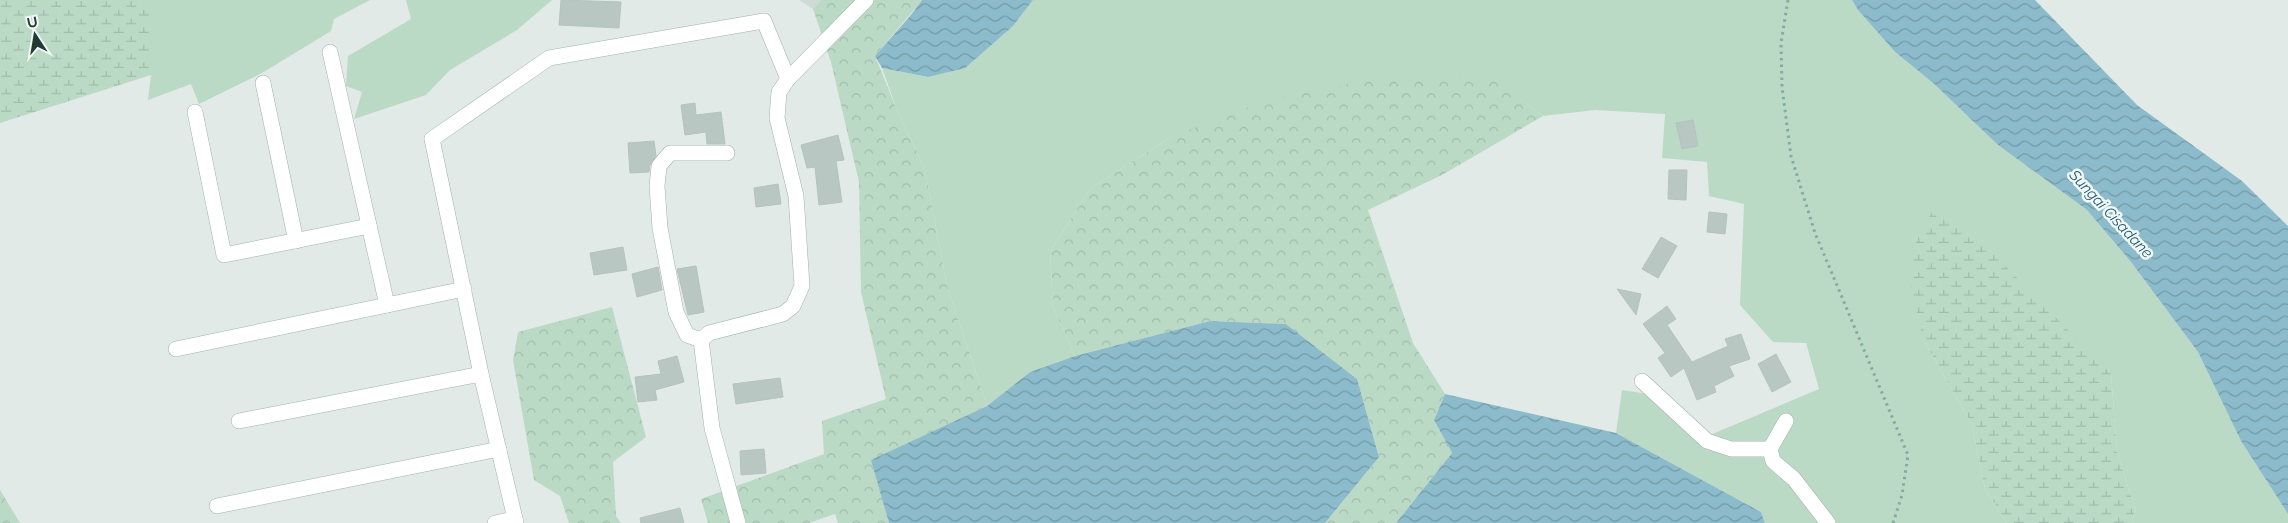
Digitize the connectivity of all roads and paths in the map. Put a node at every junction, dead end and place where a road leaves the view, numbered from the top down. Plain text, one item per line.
1 (866, 0) edge
2 (1788, 0) edge
3 (330, 52) dead end
4 (788, 79) junction
5 (263, 83) dead end
6 (195, 112) dead end
7 (727, 153) dead end
8 (369, 226) junction
9 (296, 241) junction
10 (464, 289) junction
11 (387, 305) junction
12 (701, 340) junction
13 (176, 349) dead end
14 (481, 374) junction
15 (1642, 382) dead end
16 (239, 421) dead end
17 (1786, 421) dead end
18 (499, 448) junction
19 (1770, 449) junction
20 (217, 506) dead end
21 (516, 521) edge
22 (495, 523) edge
23 (738, 523) edge
24 (1828, 523) edge
25 (1893, 523) edge

1 - 4 street
2 - 25 path
3 - 8 street
4 - 10 street
4 - 12 street
5 - 9 street
6 - 9 street
7 - 12 street
8 - 9 street
8 - 11 street
10 - 11 street
10 - 14 street
11 - 13 street
12 - 23 street
14 - 16 street
14 - 18 street
15 - 19 street
17 - 19 street
18 - 20 street
18 - 21 street
19 - 24 street
21 - 22 street

